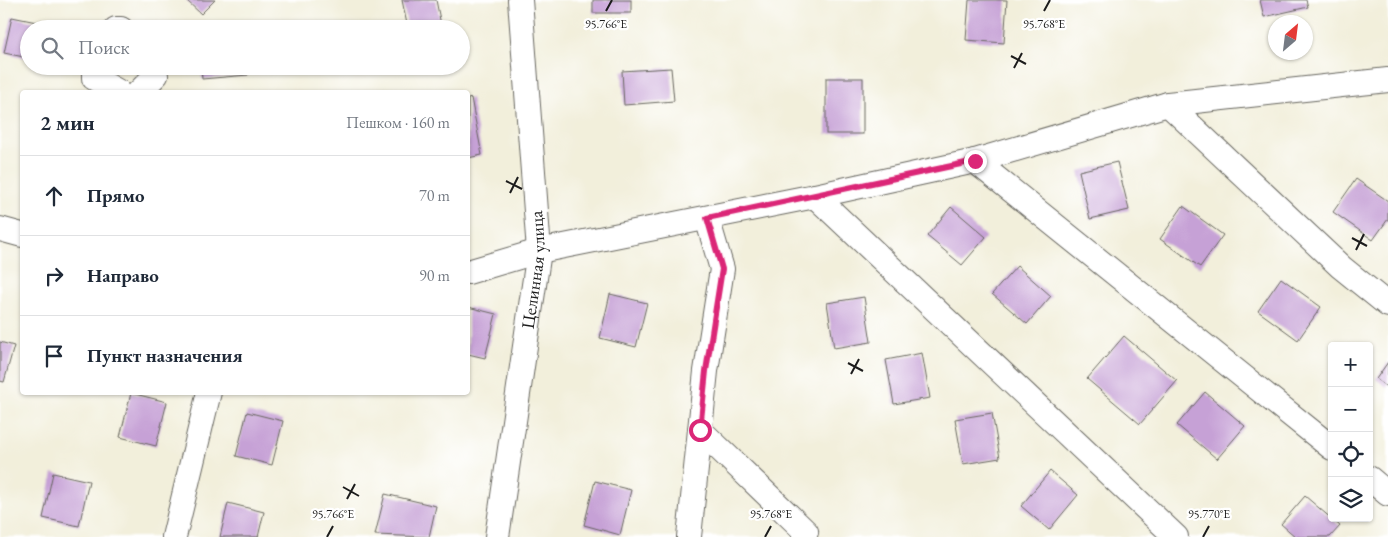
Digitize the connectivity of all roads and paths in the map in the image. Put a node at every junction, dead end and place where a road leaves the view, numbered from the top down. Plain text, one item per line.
1 (520, 0) edge
2 (94, 75) edge
3 (156, 75) edge
4 (1388, 80) edge
5 (115, 90) edge
6 (141, 90) edge
7 (1168, 104) junction
8 (975, 161) junction
9 (815, 196) junction
10 (707, 218) junction
11 (0, 229) edge
12 (20, 234) edge
13 (539, 251) junction
14 (470, 271) edge
15 (1388, 305) edge
16 (208, 395) edge
17 (700, 430) junction
18 (1328, 445) edge
19 (1373, 481) edge
20 (1388, 494) edge
21 (174, 537) edge
22 (497, 537) edge
23 (689, 537) edge
24 (804, 537) edge
25 (1176, 537) edge

1 - 13 street, Целинная улица
2 - 5 street
3 - 6 street
4 - 7 street
7 - 8 street
7 - 15 street
8 - 9 street
8 - 18 street
9 - 10 street
9 - 25 street
10 - 13 street
10 - 17 street
11 - 12 street
13 - 14 street
13 - 22 street, Целинная улица
16 - 21 street
17 - 23 street
17 - 24 street
19 - 20 street

